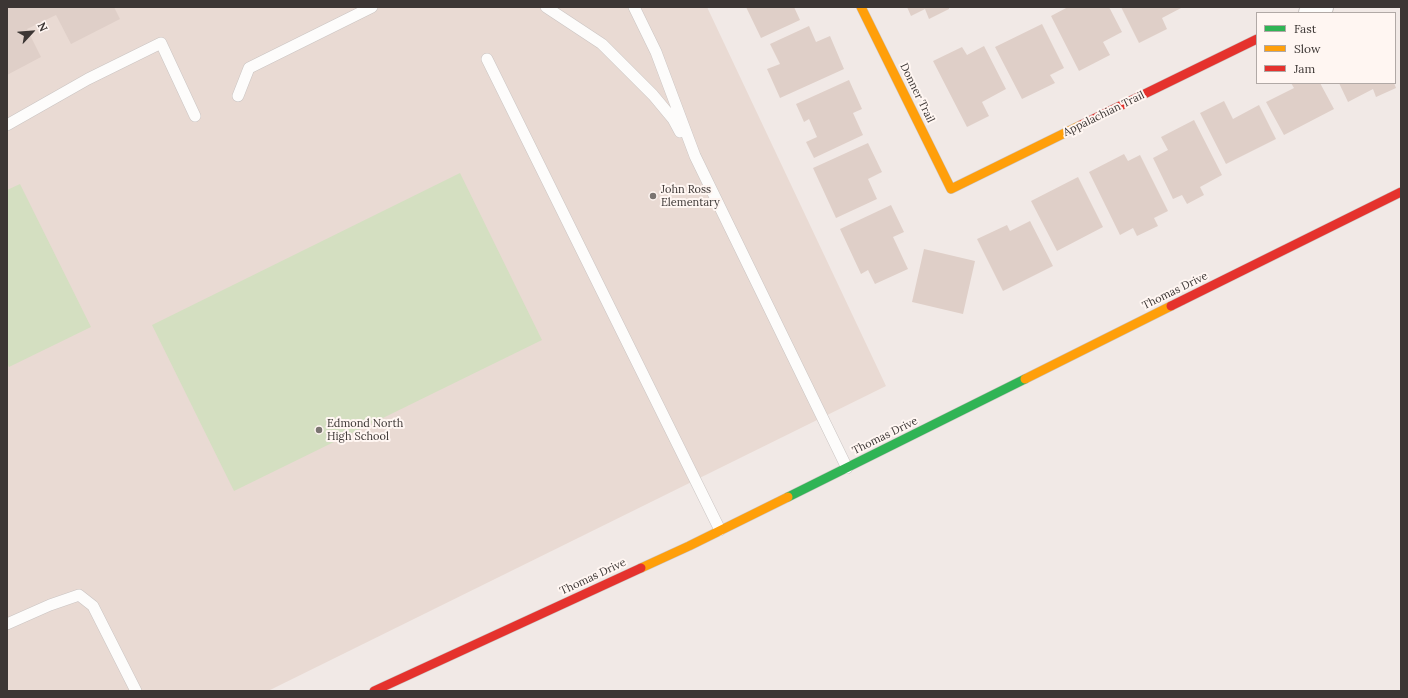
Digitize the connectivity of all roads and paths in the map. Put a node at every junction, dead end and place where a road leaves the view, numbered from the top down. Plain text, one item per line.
1 (372, 7) edge
2 (546, 7) edge
3 (634, 7) edge
4 (861, 7) edge
5 (1322, 7) edge
6 (1312, 12) edge
7 (1256, 39) edge
8 (487, 59) dead end
9 (238, 96) dead end
10 (195, 116) dead end
11 (7, 125) edge
12 (695, 156) junction
13 (952, 190) joint
14 (1401, 192) edge
15 (847, 468) junction
16 (720, 530) junction
17 (7, 624) edge
18 (136, 691) edge
19 (374, 691) edge

1 - 9 lane
2 - 12 lane
3 - 12 lane
4 - 13 street, Donner Trail
5 - 6 street
7 - 13 street, Appalachian Trail
8 - 16 lane
10 - 11 lane
12 - 15 lane
14 - 15 street, Thomas Drive
15 - 16 street, Thomas Drive
16 - 19 street, Thomas Drive
17 - 18 lane

